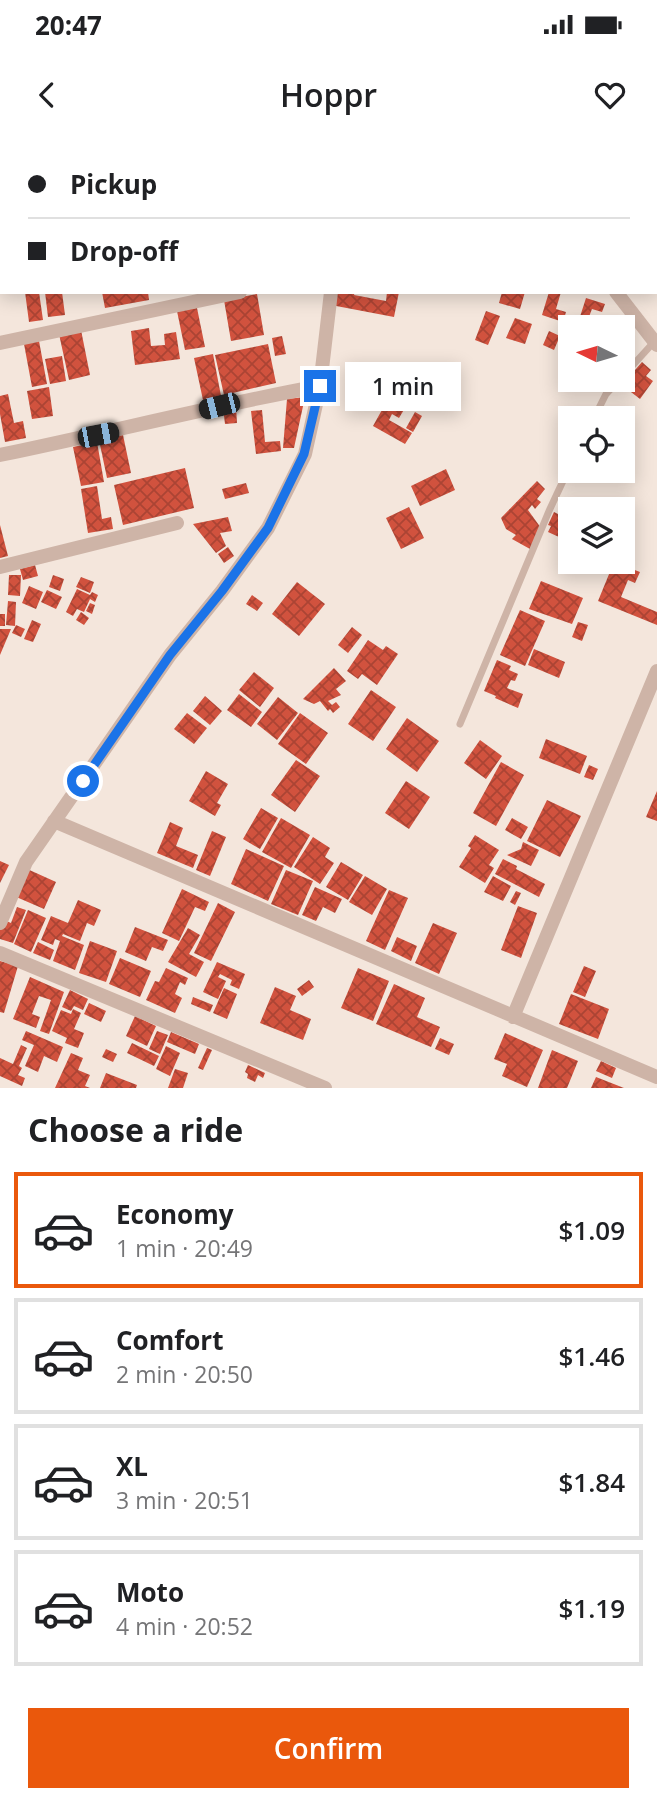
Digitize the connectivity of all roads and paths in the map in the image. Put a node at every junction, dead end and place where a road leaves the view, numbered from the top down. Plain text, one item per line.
1 (231, 294) edge
2 (331, 294) edge
3 (630, 299) edge
4 (0, 343) edge
5 (656, 343) edge
6 (635, 364) edge
7 (320, 386) junction
8 (0, 455) edge
9 (562, 483) edge
10 (177, 523) dead end
11 (0, 567) edge
12 (657, 671) edge
13 (460, 724) dead end
14 (54, 821) junction
15 (0, 923) edge
16 (0, 953) edge
17 (513, 1017) junction
18 (657, 1077) edge
19 (325, 1088) edge

1 - 4 street
2 - 7 street
3 - 5 street
5 - 6 lane
7 - 8 street
7 - 14 street
9 - 13 lane
10 - 11 street
12 - 17 street
14 - 15 street
14 - 17 street
16 - 19 street
17 - 18 street

